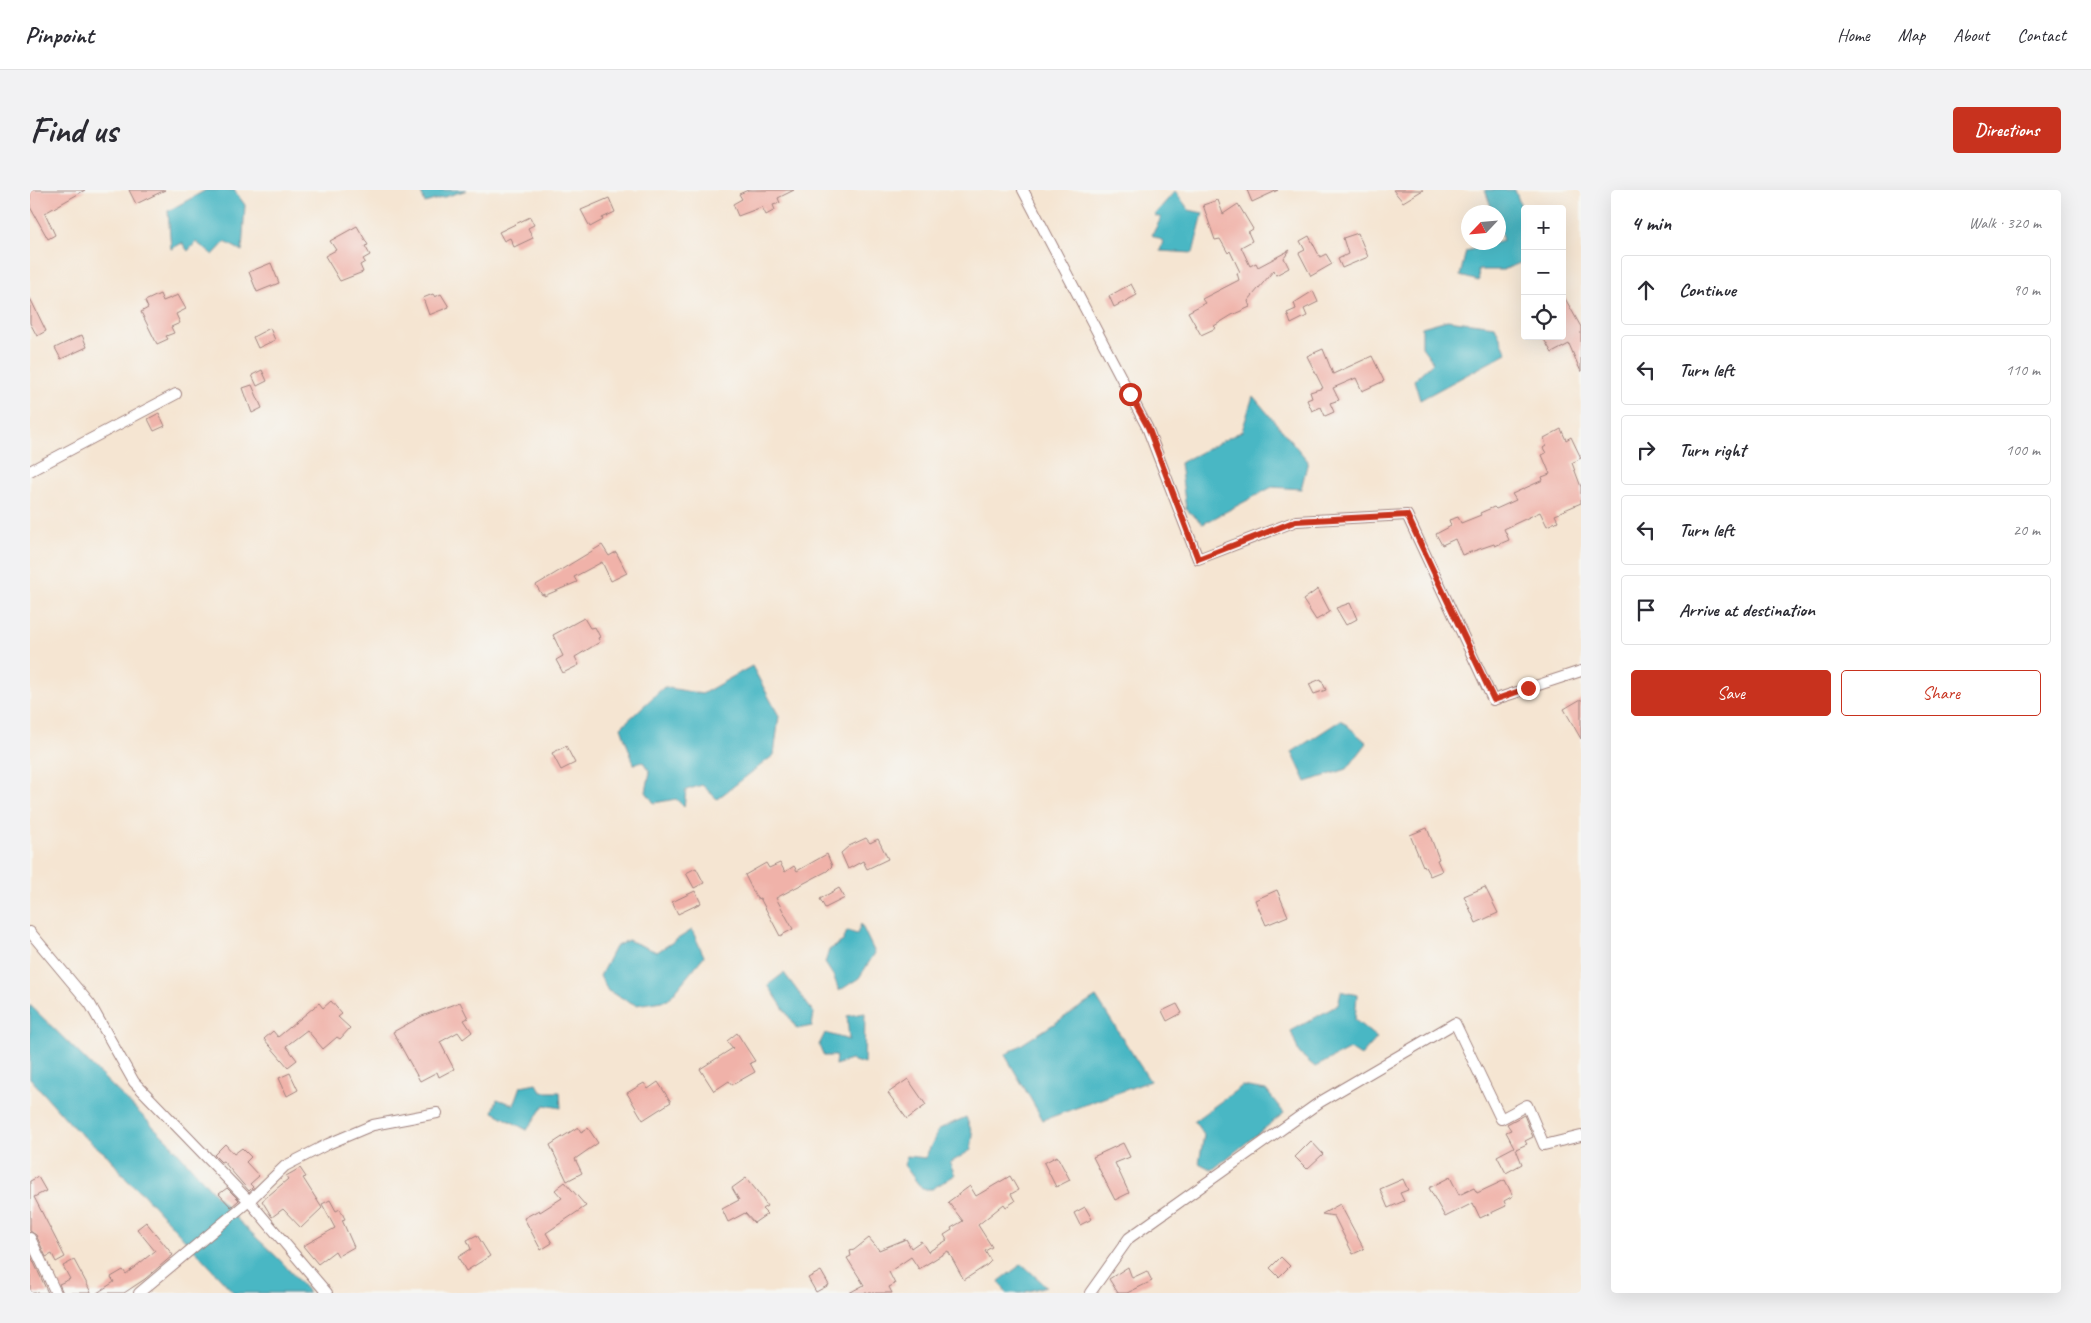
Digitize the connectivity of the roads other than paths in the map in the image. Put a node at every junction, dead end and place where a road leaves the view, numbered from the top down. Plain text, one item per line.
1 (1023, 190) edge
2 (176, 394) dead end
3 (30, 471) edge
4 (1581, 671) edge
5 (30, 932) edge
6 (437, 1113) dead end
7 (1581, 1136) edge
8 (245, 1204) junction
9 (30, 1238) edge
10 (56, 1293) edge
11 (139, 1293) edge
12 (326, 1293) edge
13 (1090, 1293) edge

1 - 4 street
2 - 3 street
5 - 8 street
6 - 8 street
7 - 13 street
8 - 11 street
8 - 12 street
9 - 10 street

